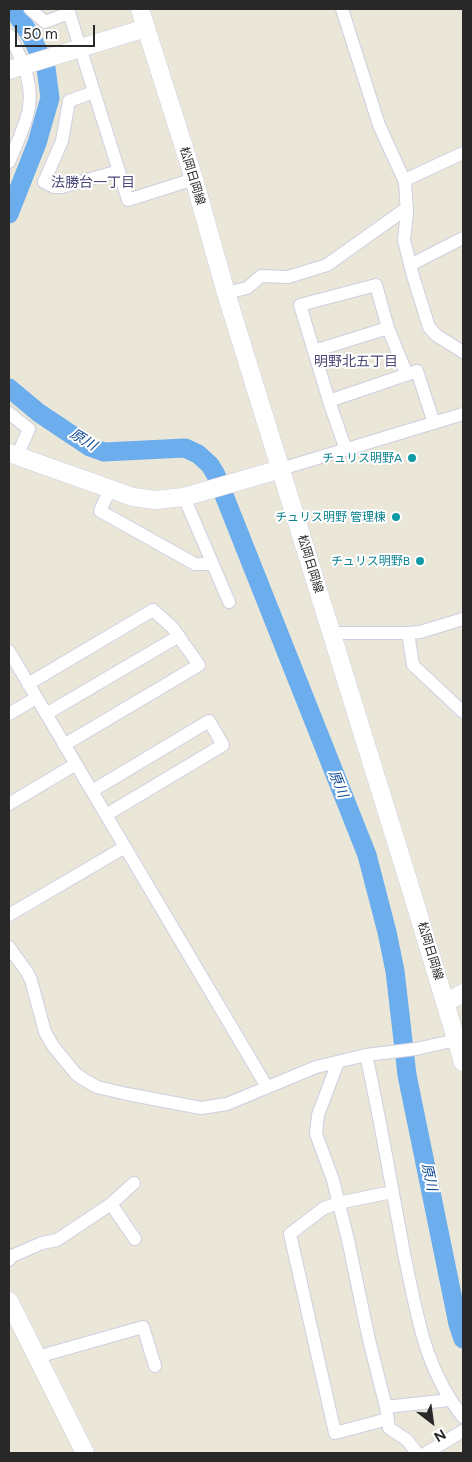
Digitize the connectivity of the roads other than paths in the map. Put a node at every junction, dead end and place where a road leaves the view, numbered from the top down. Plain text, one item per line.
1 (30, 9) edge
2 (140, 9) edge
3 (342, 9) edge
4 (68, 11) edge
5 (146, 28) junction
6 (9, 35) edge
7 (80, 49) junction
8 (22, 66) edge
9 (94, 92) junction
10 (23, 127) junction
11 (9, 132) edge
12 (463, 152) edge
13 (9, 162) edge
14 (118, 171) junction
15 (194, 180) junction
16 (405, 180) junction
17 (407, 208) junction
18 (463, 238) edge
19 (410, 265) junction
20 (226, 293) junction
21 (388, 328) junction
22 (314, 351) junction
23 (463, 352) edge
24 (407, 375) junction
25 (329, 401) junction
26 (9, 413) edge
27 (463, 414) edge
28 (434, 423) junction
29 (346, 450) junction
30 (13, 454) edge
31 (281, 469) junction
32 (110, 489) junction
33 (184, 497) junction
34 (213, 564) junction
35 (229, 602) dead end
36 (463, 619) edge
37 (332, 633) junction
38 (408, 633) junction
39 (179, 636) junction
40 (9, 651) edge
41 (28, 684) junction
42 (36, 698) junction
43 (463, 712) edge
44 (9, 714) edge
45 (46, 714) junction
46 (64, 745) junction
47 (76, 764) junction
48 (92, 791) junction
49 (9, 804) edge
50 (106, 816) junction
51 (125, 847) junction
52 (9, 915) edge
53 (9, 947) edge
54 (463, 993) edge
55 (445, 1003) junction
56 (456, 1040) junction
57 (366, 1055) junction
58 (338, 1062) junction
59 (463, 1062) edge
60 (267, 1087) junction
61 (134, 1183) dead end
62 (392, 1192) junction
63 (338, 1203) junction
64 (111, 1204) junction
65 (135, 1239) dead end
66 (9, 1260) edge
67 (9, 1301) edge
68 (37, 1357) junction
69 (155, 1366) dead end
70 (449, 1400) junction
71 (387, 1413) junction
72 (463, 1417) edge
73 (463, 1431) edge
74 (85, 1453) edge
75 (417, 1453) edge
76 (426, 1453) edge

1 - 4 street
2 - 5 main road, 松岡日岡線
3 - 16 street
4 - 7 street
5 - 7 main road
5 - 15 main road, 松岡日岡線
6 - 8 street
7 - 8 main road
7 - 9 street
8 - 10 street
9 - 14 street
9 - 14 street
10 - 11 street
10 - 13 street
12 - 16 street
14 - 15 street
15 - 20 main road, 松岡日岡線
16 - 17 street
17 - 19 street
17 - 20 street
18 - 19 street
19 - 23 street
20 - 31 main road, 松岡日岡線
21 - 22 street
21 - 22 street
21 - 24 street
22 - 25 street
24 - 25 street
24 - 28 street
25 - 29 street
26 - 30 street
27 - 28 street
28 - 29 street
29 - 31 street
30 - 32 main road
31 - 33 main road
31 - 37 main road, 松岡日岡線
32 - 33 main road
32 - 34 street
33 - 34 street
34 - 35 street
36 - 38 street
37 - 38 street
37 - 55 main road, 松岡日岡線
38 - 43 street
39 - 41 street
39 - 45 street
39 - 46 street
40 - 41 street
41 - 42 street
42 - 44 street
42 - 45 street
45 - 46 street
46 - 47 street
47 - 48 street
47 - 49 street
48 - 50 street
48 - 50 street
50 - 51 street
51 - 52 street
51 - 60 street
53 - 60 street
54 - 55 main road
55 - 56 main road, 松岡日岡線
56 - 57 street
56 - 59 main road, 松岡日岡線
57 - 58 street
57 - 62 street
58 - 60 street
58 - 63 street
61 - 64 street
62 - 63 street
62 - 70 street
63 - 71 street
63 - 71 street
64 - 65 street
64 - 66 street
67 - 68 main road
68 - 69 street
68 - 74 main road
70 - 71 street
70 - 72 street
71 - 75 street
73 - 76 street

